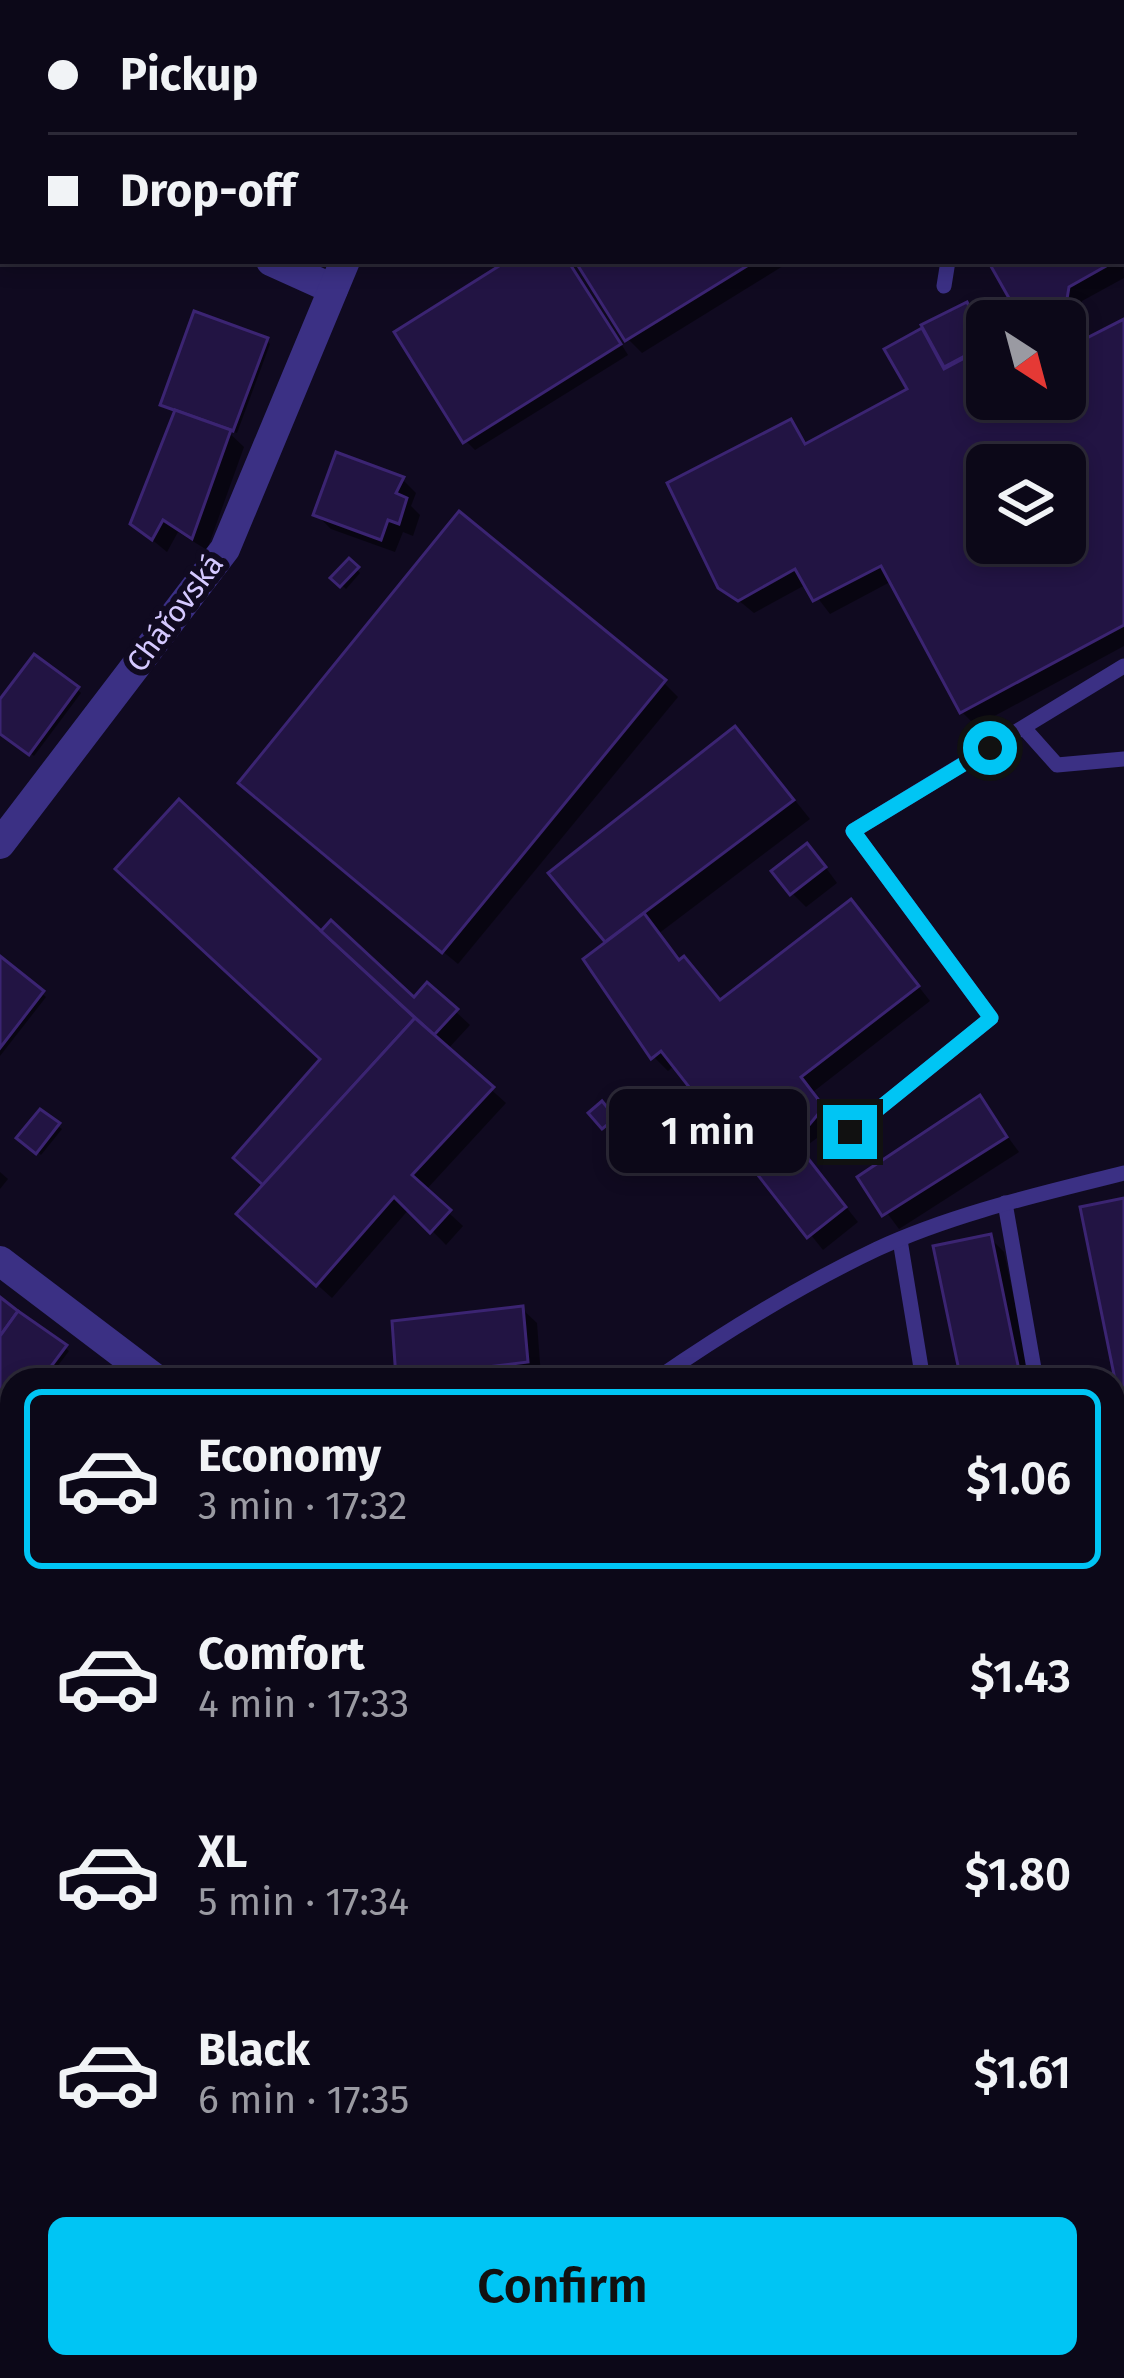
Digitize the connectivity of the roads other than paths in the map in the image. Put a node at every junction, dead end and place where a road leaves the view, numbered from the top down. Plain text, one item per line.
1 (286, 264) edge
2 (948, 264) edge
3 (339, 275) edge
4 (944, 286) dead end
5 (1124, 666) edge
6 (1024, 728) junction
7 (1124, 759) edge
8 (3, 833) edge
9 (850, 1132) dead end
10 (1124, 1173) edge
11 (1005, 1203) junction
12 (900, 1240) junction
13 (0, 1262) edge
14 (141, 1368) edge
15 (673, 1368) edge
16 (921, 1368) edge
17 (1034, 1368) edge

1 - 3 street, Chářovská
2 - 4 lane
3 - 8 street, Chářovská
5 - 6 lane
6 - 7 lane
6 - 9 lane
10 - 11 lane
11 - 12 lane
11 - 17 lane
12 - 15 lane
12 - 16 lane
13 - 14 street

